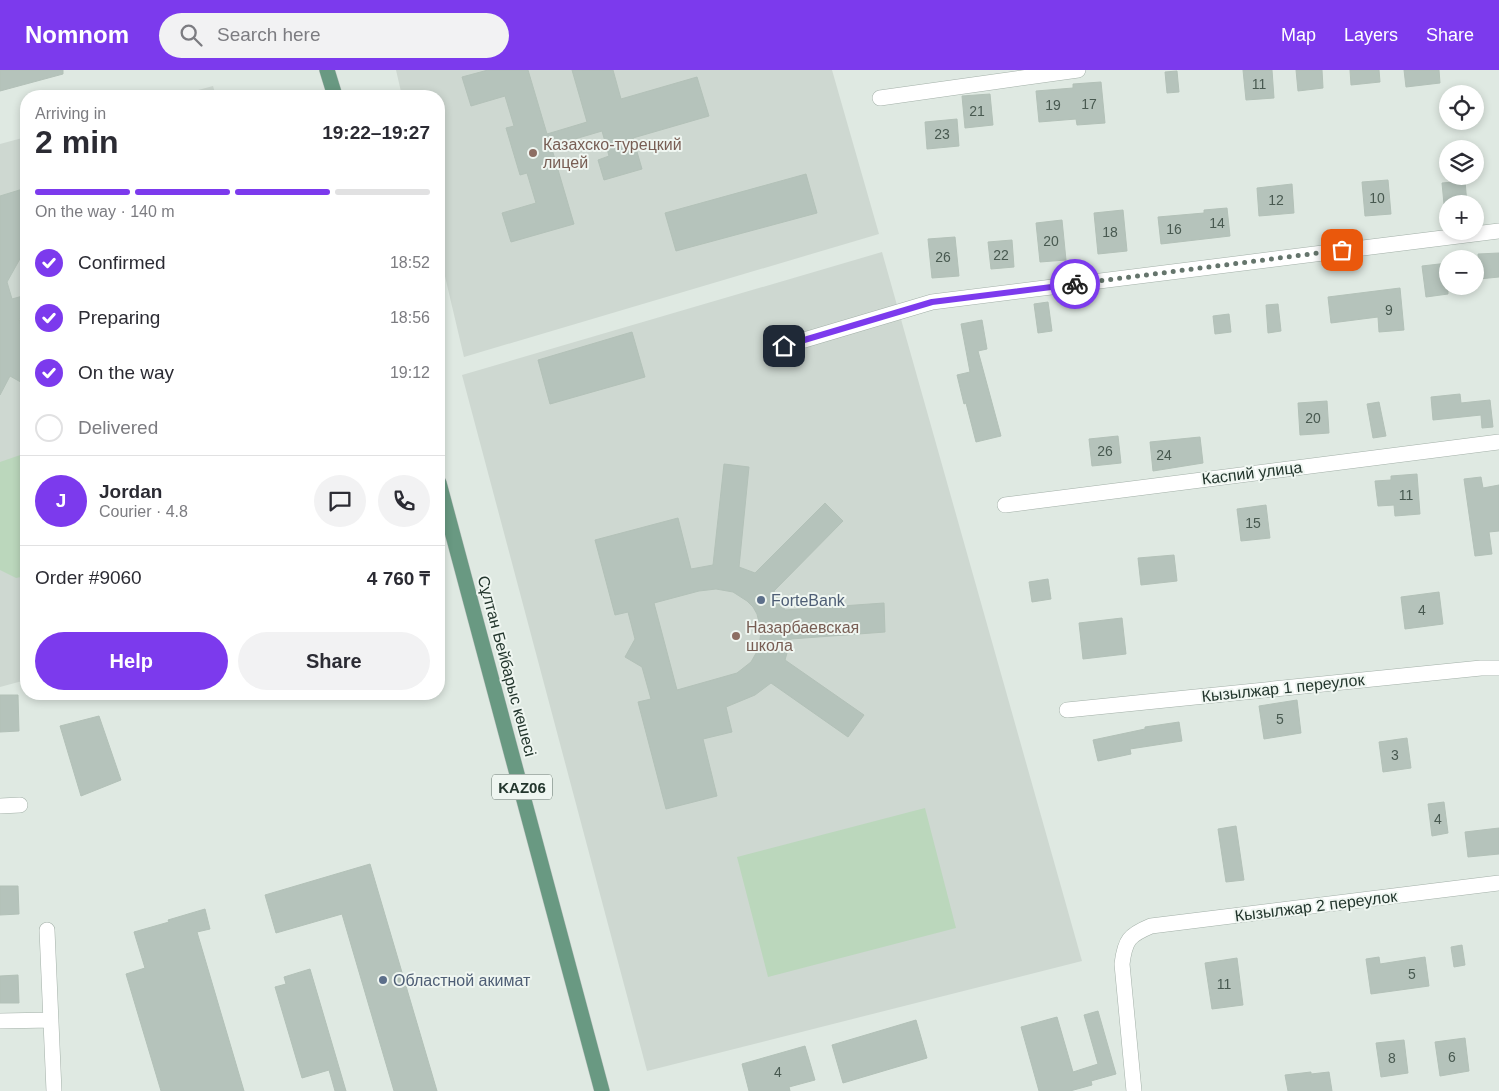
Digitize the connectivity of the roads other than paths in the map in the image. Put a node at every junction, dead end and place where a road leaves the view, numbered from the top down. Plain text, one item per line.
1 (328, 70) edge
2 (1078, 70) edge
3 (333, 90) edge
4 (880, 98) dead end
5 (1499, 231) edge
6 (784, 346) dead end
7 (1499, 442) edge
8 (445, 505) edge
9 (1005, 505) dead end
10 (1499, 668) edge
11 (1067, 710) dead end
12 (20, 805) dead end
13 (0, 806) edge
14 (1499, 883) edge
15 (47, 930) dead end
16 (51, 1020) junction
17 (0, 1021) edge
18 (54, 1091) edge
19 (602, 1091) edge
20 (1134, 1091) edge

1 - 3 main road
2 - 4 street
5 - 6 street
7 - 9 street, Каспий улица
8 - 19 main road, Сұлтан Бейбарыс көшесі / KAZ06
10 - 11 street, Кызылжар 1 переулок
12 - 13 street
14 - 20 street, Кызылжар 2 переулок
15 - 16 street
16 - 17 street
16 - 18 street

